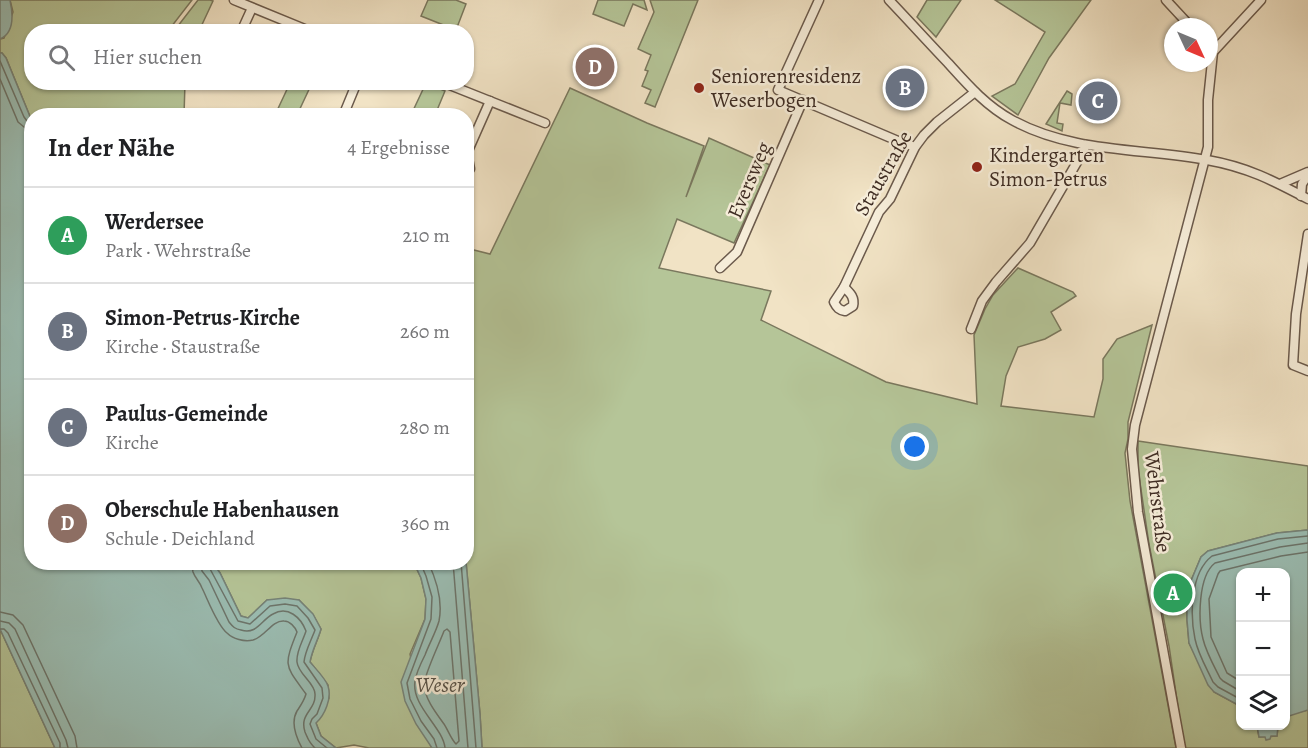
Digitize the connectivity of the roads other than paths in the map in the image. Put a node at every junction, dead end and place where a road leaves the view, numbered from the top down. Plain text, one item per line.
1 (234, 0) edge
2 (819, 0) edge
3 (889, 0) edge
4 (1166, 0) edge
5 (1261, 0) edge
6 (252, 8) junction
7 (1183, 18) edge
8 (245, 24) edge
9 (292, 24) edge
10 (1218, 43) edge
11 (1210, 72) edge
12 (354, 90) edge
13 (462, 90) edge
14 (975, 92) junction
15 (803, 100) junction
16 (490, 101) junction
17 (346, 108) edge
18 (545, 123) dead end
19 (474, 137) edge
20 (1086, 145) junction
21 (915, 147) junction
22 (1204, 159) junction
23 (1308, 173) edge
24 (1280, 184) junction
25 (1305, 197) edge
26 (1308, 234) edge
27 (720, 268) dead end
28 (844, 287) dead end
29 (971, 329) dead end
30 (1308, 371) edge
31 (1181, 748) edge

1 - 6 street
2 - 15 street
3 - 14 street
4 - 7 street
5 - 10 street
6 - 8 street
6 - 9 street
11 - 22 street, Wehrstraße
12 - 17 street
13 - 16 street
14 - 20 street
14 - 21 street, Staustraße
15 - 21 street
15 - 27 street, Eversweg
16 - 18 street
16 - 19 street
20 - 22 street
20 - 29 street
21 - 28 street, Staustraße
22 - 24 street
22 - 31 street, Wehrstraße
23 - 24 street
23 - 25 street
24 - 25 street
26 - 30 street

